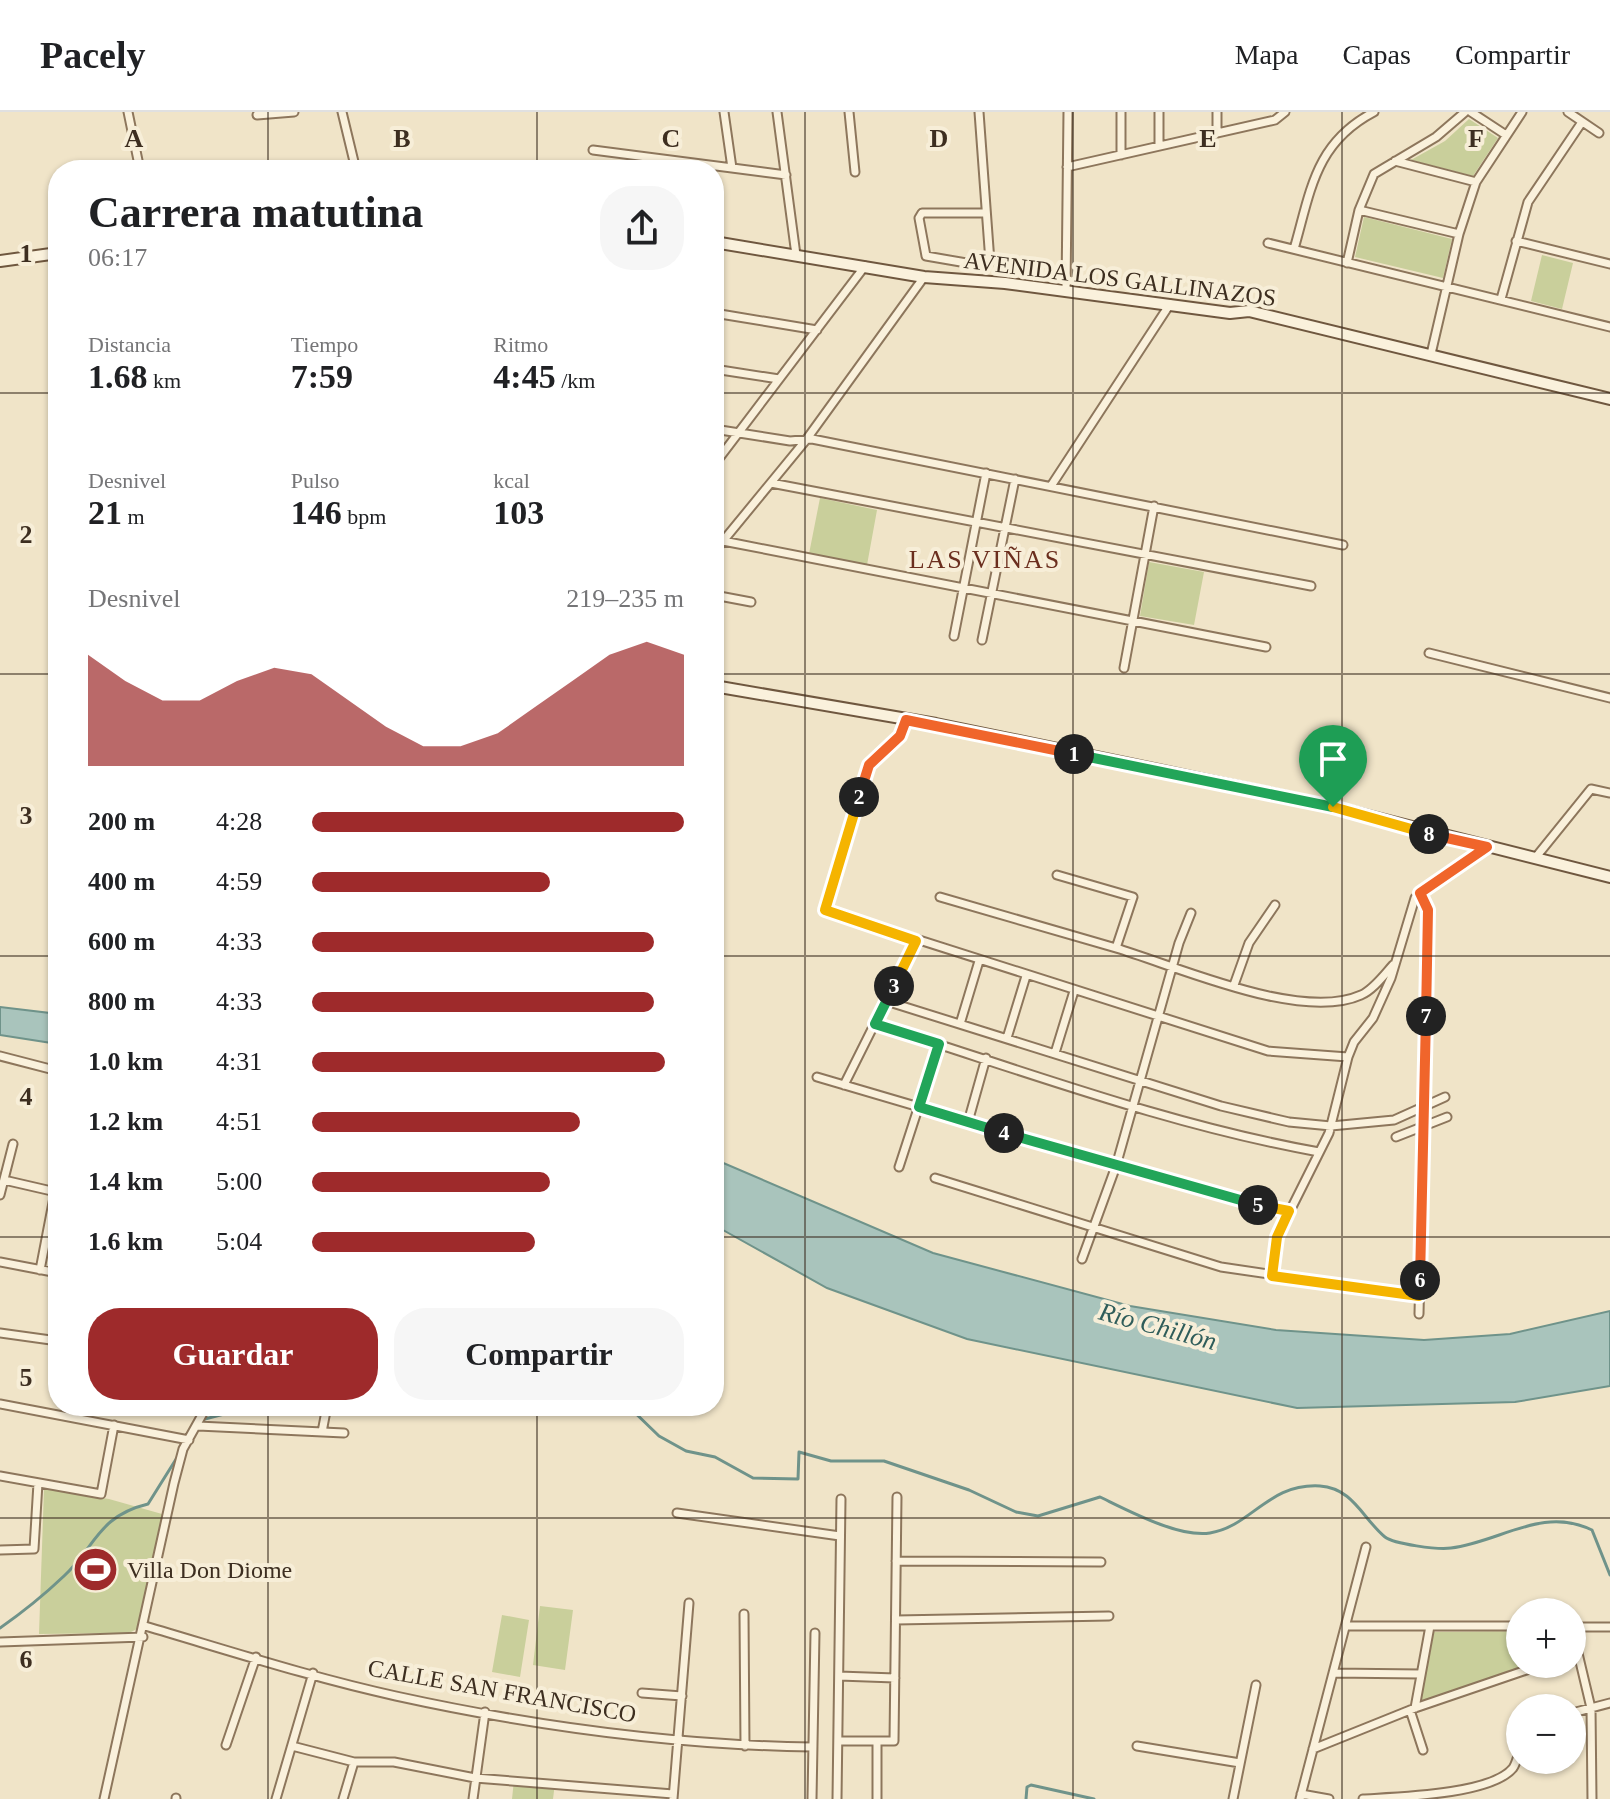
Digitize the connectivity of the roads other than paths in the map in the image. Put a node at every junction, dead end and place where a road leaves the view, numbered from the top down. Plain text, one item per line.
1 (128, 112) edge
2 (294, 112) edge
3 (342, 112) edge
4 (724, 112) edge
5 (777, 112) edge
6 (849, 112) edge
7 (979, 112) edge
8 (1068, 112) edge
9 (1121, 112) edge
10 (1159, 112) edge
11 (1217, 112) edge
12 (1374, 112) edge
13 (1468, 112) edge
14 (1522, 112) edge
15 (1568, 112) edge
16 (1283, 113) edge
17 (257, 115) dead end
18 (1582, 122) junction
19 (1217, 133) junction
20 (1599, 133) dead end
21 (1506, 135) junction
22 (1159, 146) junction
23 (593, 150) dead end
24 (1121, 155) junction
25 (138, 160) edge
26 (354, 160) edge
27 (670, 160) edge
28 (1395, 161) junction
29 (724, 167) edge
30 (1067, 167) junction
31 (732, 168) junction
32 (855, 172) dead end
33 (786, 175) junction
34 (1476, 182) junction
35 (1359, 210) junction
36 (986, 213) junction
37 (1459, 234) junction
38 (1516, 241) junction
39 (724, 243) edge
40 (1268, 243) dead end
41 (1294, 249) junction
42 (796, 253) junction
43 (48, 254) edge
44 (0, 261) edge
45 (1347, 263) junction
46 (1610, 264) edge
47 (865, 266) junction
48 (924, 277) junction
49 (1447, 286) junction
50 (1066, 290) junction
51 (1501, 299) junction
52 (1170, 304) junction
53 (724, 315) edge
54 (1610, 327) edge
55 (817, 330) junction
56 (1431, 354) junction
57 (724, 371) edge
58 (779, 379) junction
59 (1610, 399) edge
60 (724, 431) edge
61 (738, 433) junction
62 (806, 440) junction
63 (724, 452) edge
64 (986, 473) junction
65 (1015, 479) junction
66 (771, 483) junction
67 (1051, 486) junction
68 (1154, 506) junction
69 (976, 522) junction
70 (1005, 528) junction
71 (724, 540) edge
72 (724, 541) edge
73 (1343, 545) dead end
74 (1145, 555) junction
75 (1311, 586) dead end
76 (963, 588) junction
77 (991, 594) junction
78 (724, 597) edge
79 (751, 602) dead end
80 (1132, 621) junction
81 (954, 636) dead end
82 (982, 640) dead end
83 (1266, 647) dead end
84 (1429, 653) dead end
85 (1124, 668) dead end
86 (724, 688) edge
87 (1610, 698) edge
88 (906, 720) junction
89 (1610, 793) edge
90 (1487, 847) junction
91 (1536, 857) junction
92 (1057, 875) dead end
93 (1610, 877) edge
94 (1420, 893) junction
95 (940, 897) dead end
96 (1275, 905) dead end
97 (1191, 913) dead end
98 (916, 941) junction
99 (1116, 948) junction
100 (979, 961) junction
101 (1395, 963) junction
102 (1173, 965) junction
103 (1026, 976) junction
104 (1234, 985) junction
105 (1074, 991) junction
106 (886, 1001) junction
107 (1158, 1017) junction
108 (875, 1024) junction
109 (960, 1024) junction
110 (1007, 1038) junction
111 (939, 1044) junction
112 (1055, 1053) junction
113 (0, 1056) edge
114 (1348, 1057) junction
115 (986, 1058) junction
116 (48, 1068) edge
117 (817, 1077) dead end
118 (1140, 1079) junction
119 (844, 1085) junction
120 (1445, 1097) dead end
121 (1133, 1105) junction
122 (1424, 1106) junction
123 (919, 1107) junction
124 (1447, 1117) dead end
125 (968, 1122) junction
126 (1331, 1126) junction
127 (1423, 1126) junction
128 (1396, 1137) dead end
129 (13, 1144) dead end
130 (1319, 1152) junction
131 (1116, 1166) junction
132 (899, 1167) dead end
133 (935, 1178) dead end
134 (4, 1180) junction
135 (48, 1190) edge
136 (0, 1195) edge
137 (1289, 1211) junction
138 (1094, 1227) junction
139 (48, 1231) edge
140 (1082, 1259) dead end
141 (0, 1262) edge
142 (40, 1270) junction
143 (48, 1271) edge
144 (1272, 1276) junction
145 (1419, 1296) junction
146 (1419, 1314) dead end
147 (0, 1333) edge
148 (48, 1340) edge
149 (0, 1404) edge
150 (48, 1413) edge
151 (65, 1416) edge
152 (202, 1416) edge
153 (325, 1416) edge
154 (114, 1425) junction
155 (198, 1426) junction
156 (322, 1432) junction
157 (344, 1433) dead end
158 (189, 1440) junction
159 (0, 1476) edge
160 (38, 1483) junction
161 (897, 1497) dead end
162 (841, 1499) dead end
163 (677, 1513) dead end
164 (840, 1536) junction
165 (1366, 1547) dead end
166 (0, 1550) edge
167 (896, 1561) junction
168 (1101, 1562) dead end
169 (689, 1603) dead end
170 (744, 1614) dead end
171 (1109, 1616) dead end
172 (896, 1620) junction
173 (145, 1626) junction
174 (1346, 1626) junction
175 (1430, 1626) junction
176 (1506, 1626) edge
177 (1586, 1627) edge
178 (1610, 1627) edge
179 (815, 1633) dead end
180 (143, 1637) junction
181 (0, 1642) edge
182 (256, 1657) junction
183 (313, 1673) junction
184 (1333, 1673) junction
185 (1421, 1674) junction
186 (839, 1676) junction
187 (1506, 1677) edge
188 (895, 1678) junction
189 (1582, 1678) edge
190 (1256, 1685) dead end
191 (642, 1693) dead end
192 (682, 1696) junction
193 (1610, 1703) edge
194 (1591, 1708) junction
195 (1412, 1709) junction
196 (1586, 1709) edge
197 (485, 1712) junction
198 (679, 1741) junction
199 (838, 1741) junction
200 (877, 1741) junction
201 (226, 1745) dead end
202 (292, 1746) junction
203 (745, 1746) junction
204 (1137, 1746) dead end
205 (812, 1747) junction
206 (1313, 1749) junction
207 (1423, 1750) dead end
208 (354, 1762) junction
209 (1240, 1763) junction
210 (1506, 1772) edge
211 (475, 1778) junction
212 (673, 1796) edge
213 (1301, 1796) edge
214 (104, 1799) edge
215 (276, 1799) edge
216 (343, 1799) edge
217 (473, 1799) edge
218 (812, 1799) edge
219 (837, 1799) edge
220 (877, 1799) edge
221 (1233, 1799) edge
222 (1329, 1799) edge
223 (1363, 1799) edge
224 (1592, 1799) edge

1 - 25 street
2 - 17 street
3 - 26 street
4 - 31 street
5 - 33 street
6 - 32 street
7 - 36 street
8 - 30 street
9 - 24 street
10 - 22 street
11 - 19 street
12 - 41 street
13 - 21 street
13 - 28 street
14 - 21 street
15 - 18 street
16 - 19 street
18 - 20 street
18 - 38 street
19 - 22 street
21 - 34 street
22 - 24 street
23 - 27 street
24 - 30 street
28 - 34 street
28 - 35 street
29 - 31 street
30 - 50 street
31 - 33 street
33 - 42 street
34 - 37 street
35 - 37 street
35 - 45 street
36 - 36 street
37 - 49 street
38 - 46 street
38 - 51 street
39 - 42 street, AVENIDA LOS GALLINAZOS
40 - 41 street
41 - 45 street
42 - 47 street, AVENIDA LOS GALLINAZOS
43 - 44 street
45 - 49 street
47 - 48 street, AVENIDA LOS GALLINAZOS
47 - 55 street
48 - 50 street, AVENIDA LOS GALLINAZOS
48 - 62 street
49 - 51 street
49 - 56 street
50 - 52 street, AVENIDA LOS GALLINAZOS
51 - 54 street
52 - 56 street, AVENIDA LOS GALLINAZOS
52 - 67 street
53 - 55 street
55 - 58 street
56 - 59 street, AVENIDA LOS GALLINAZOS
57 - 58 street
58 - 61 street
60 - 61 street
61 - 62 street
61 - 63 street
62 - 64 street
62 - 66 street
64 - 65 street
64 - 69 street
65 - 67 street
65 - 70 street
66 - 69 street
66 - 71 street
67 - 68 street
68 - 73 street
68 - 74 street
69 - 70 street
69 - 76 street
70 - 74 street
70 - 77 street
72 - 76 street
74 - 75 street
74 - 80 street
76 - 77 street
76 - 81 street
77 - 80 street
77 - 82 street
78 - 79 street
80 - 83 street
80 - 85 street
84 - 87 street
86 - 88 street
88 - 90 street
88 - 98 street
89 - 91 street
90 - 91 street
90 - 94 street
91 - 93 street
92 - 99 street
94 - 101 street
94 - 122 street
95 - 99 street
96 - 104 street
97 - 102 street
98 - 100 street
98 - 106 street
99 - 102 street
100 - 103 street
100 - 109 street
101 - 104 street
101 - 114 street
102 - 104 street
102 - 107 street
103 - 105 street
103 - 110 street
105 - 107 street
105 - 112 street
106 - 108 street
106 - 109 street
107 - 114 street
107 - 118 street
108 - 111 street
108 - 119 street
109 - 110 street
110 - 112 street
111 - 115 street
111 - 123 street
112 - 118 street
113 - 116 street
114 - 126 street
115 - 121 street
115 - 125 street
117 - 119 street
118 - 121 street
118 - 126 street
119 - 123 street
120 - 122 street
121 - 130 street
121 - 131 street
122 - 126 street
122 - 127 street
123 - 125 street
123 - 132 street
124 - 127 street
125 - 131 street
126 - 130 street
127 - 128 street
127 - 145 street
129 - 134 street
130 - 137 street
131 - 137 street
131 - 138 street
133 - 138 street
134 - 135 street
134 - 136 street
137 - 144 street
138 - 140 street
138 - 144 street
139 - 142 street
141 - 142 street
142 - 143 street
144 - 145 street
145 - 146 street
147 - 148 street
149 - 150 street
151 - 154 street
152 - 155 street
153 - 156 street
154 - 158 street
154 - 160 street
155 - 156 street
155 - 158 street
156 - 157 street
158 - 173 street
159 - 160 street
160 - 166 street
161 - 167 street
162 - 164 street
163 - 164 street
164 - 186 street
165 - 174 street
167 - 168 street
167 - 172 street
169 - 192 street
170 - 203 street
171 - 172 street
172 - 188 street
173 - 180 street
173 - 182 street, CALLE SAN FRANCISCO
174 - 175 street
174 - 184 street
175 - 176 street
175 - 185 street
177 - 178 street
179 - 205 street
180 - 181 street
180 - 214 street
182 - 183 street, CALLE SAN FRANCISCO
182 - 201 street
183 - 197 street, CALLE SAN FRANCISCO
183 - 202 street
184 - 185 street
184 - 206 street
185 - 195 street
186 - 188 street
186 - 199 street
187 - 195 street
188 - 200 street
189 - 194 street
190 - 209 street
191 - 192 street
192 - 198 street
193 - 194 street
194 - 196 street
194 - 224 street
195 - 206 street
195 - 207 street
197 - 198 street, CALLE SAN FRANCISCO
197 - 211 street
198 - 203 street, CALLE SAN FRANCISCO
198 - 212 street
199 - 200 street
199 - 219 street
200 - 220 street
202 - 208 street
202 - 215 street
203 - 205 street, CALLE SAN FRANCISCO
204 - 209 street
205 - 218 street
206 - 213 street
208 - 211 street
208 - 216 street
209 - 221 street
210 - 223 street
211 - 212 street
211 - 217 street
213 - 222 street

